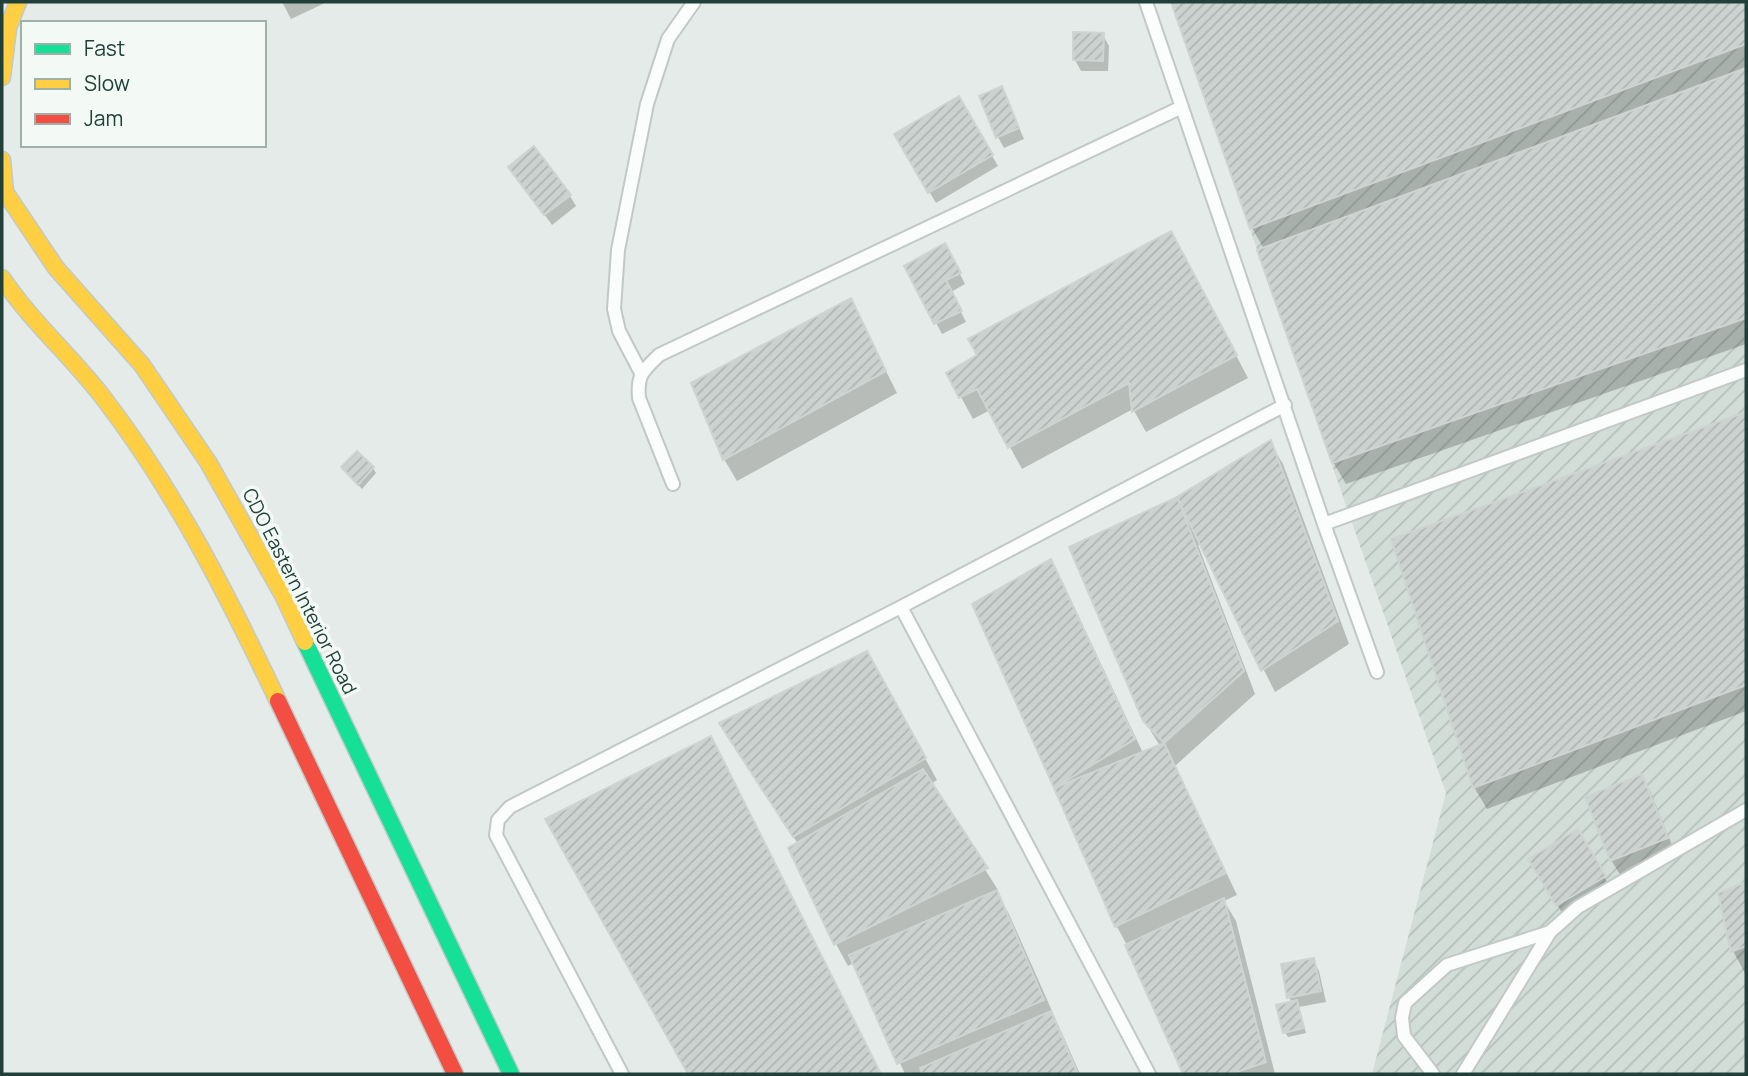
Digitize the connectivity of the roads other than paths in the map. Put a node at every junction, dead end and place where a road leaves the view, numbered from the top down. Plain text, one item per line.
1 (18, 2) edge
2 (694, 2) edge
3 (1146, 2) edge
4 (2, 77) edge
5 (1182, 107) junction
6 (2, 160) edge
7 (2, 278) edge
8 (1746, 370) edge
9 (641, 373) junction
10 (1285, 405) junction
11 (673, 484) dead end
12 (1324, 524) junction
13 (901, 607) junction
14 (1377, 672) dead end
15 (1746, 810) edge
16 (1550, 932) junction
17 (455, 1074) edge
18 (511, 1074) edge
19 (622, 1074) edge
20 (1149, 1074) edge
21 (1433, 1074) edge
22 (1463, 1074) edge

1 - 4 main road
2 - 9 lane
3 - 5 lane
5 - 9 lane
5 - 10 lane
6 - 18 main road, CDO Eastern Interior Road
7 - 17 main road
8 - 12 lane
9 - 11 lane
10 - 12 lane
10 - 13 lane
12 - 14 lane
13 - 19 lane
13 - 20 lane
15 - 16 lane
16 - 21 lane
16 - 22 lane

